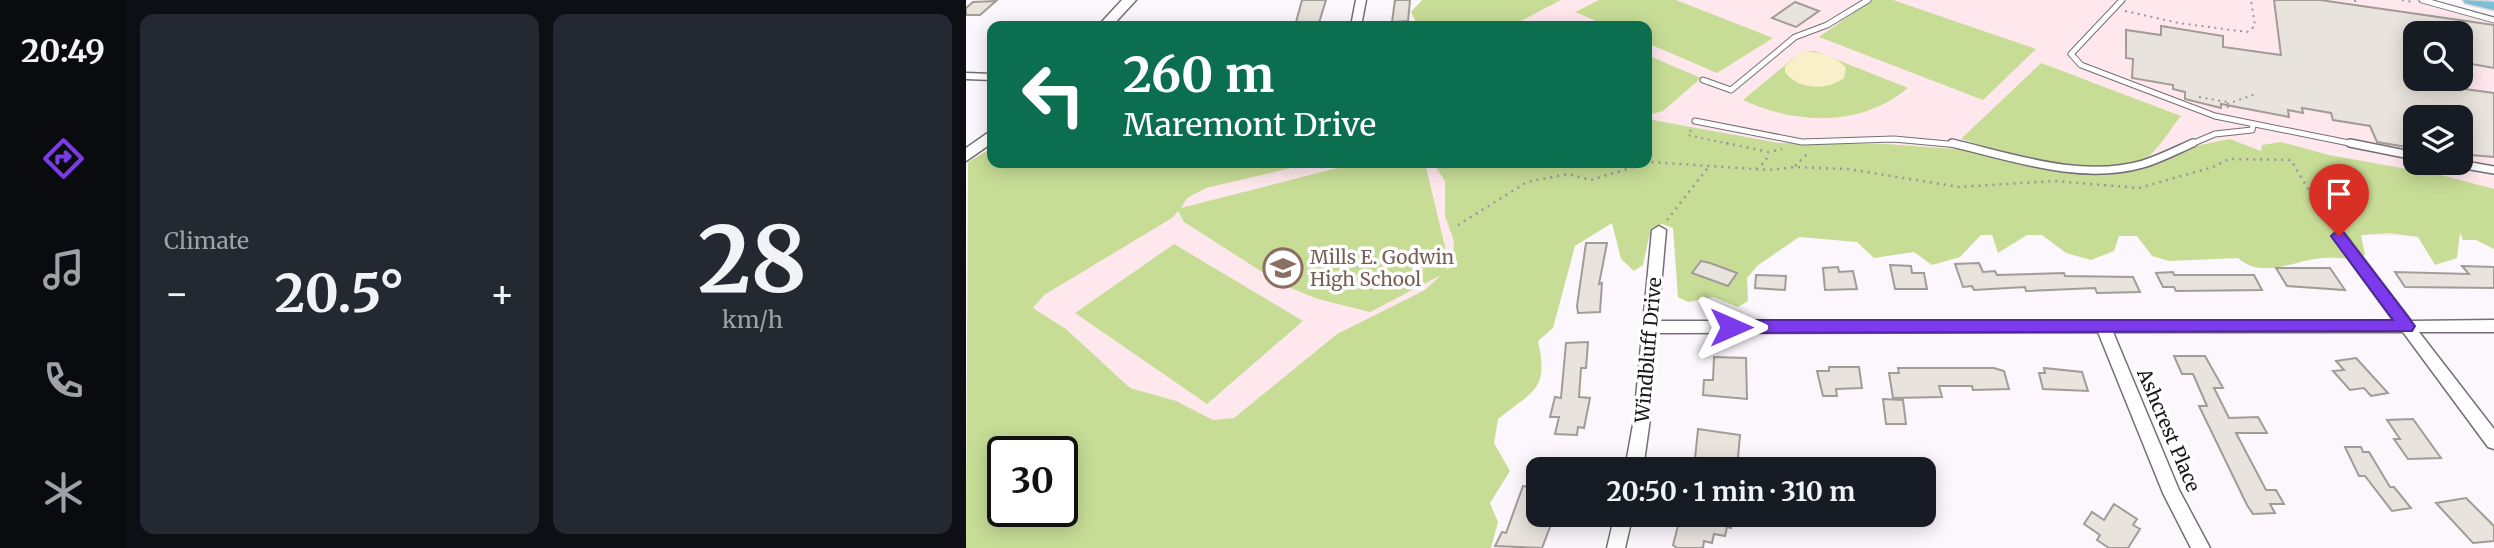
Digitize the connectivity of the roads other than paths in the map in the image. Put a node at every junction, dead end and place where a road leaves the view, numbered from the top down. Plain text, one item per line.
1 (1129, 0) edge
2 (1361, 0) edge
3 (1868, 0) edge
4 (2122, 0) edge
5 (2422, 0) edge
6 (2470, 0) edge
7 (2494, 6) edge
8 (2494, 20) edge
9 (1110, 21) edge
10 (1357, 21) edge
11 (966, 76) edge
12 (987, 76) edge
13 (1703, 80) dead end
14 (1695, 121) road end
15 (2253, 125) junction
16 (987, 139) edge
17 (2403, 154) edge
18 (966, 156) edge
19 (2473, 166) edge
20 (2494, 170) edge
21 (1659, 230) road end
22 (2339, 236) road end
23 (2406, 326) junction
24 (2494, 326) edge
25 (1651, 327) junction
26 (2103, 327) junction
27 (2494, 442) edge
28 (1635, 457) edge
29 (1621, 527) edge
30 (1616, 548) edge
31 (2201, 548) edge

1 - 9 street
2 - 10 street
3 - 13 lane
4 - 15 lane
5 - 8 lane
6 - 7 main road
11 - 12 street
14 - 15 lane
15 - 17 lane
16 - 18 street
19 - 20 lane
21 - 25 street, Windbluff Drive
22 - 23 street
23 - 24 street
23 - 26 street
23 - 27 street
25 - 26 street
25 - 28 street, Windbluff Drive
26 - 31 street, Ashcrest Place
29 - 30 street

